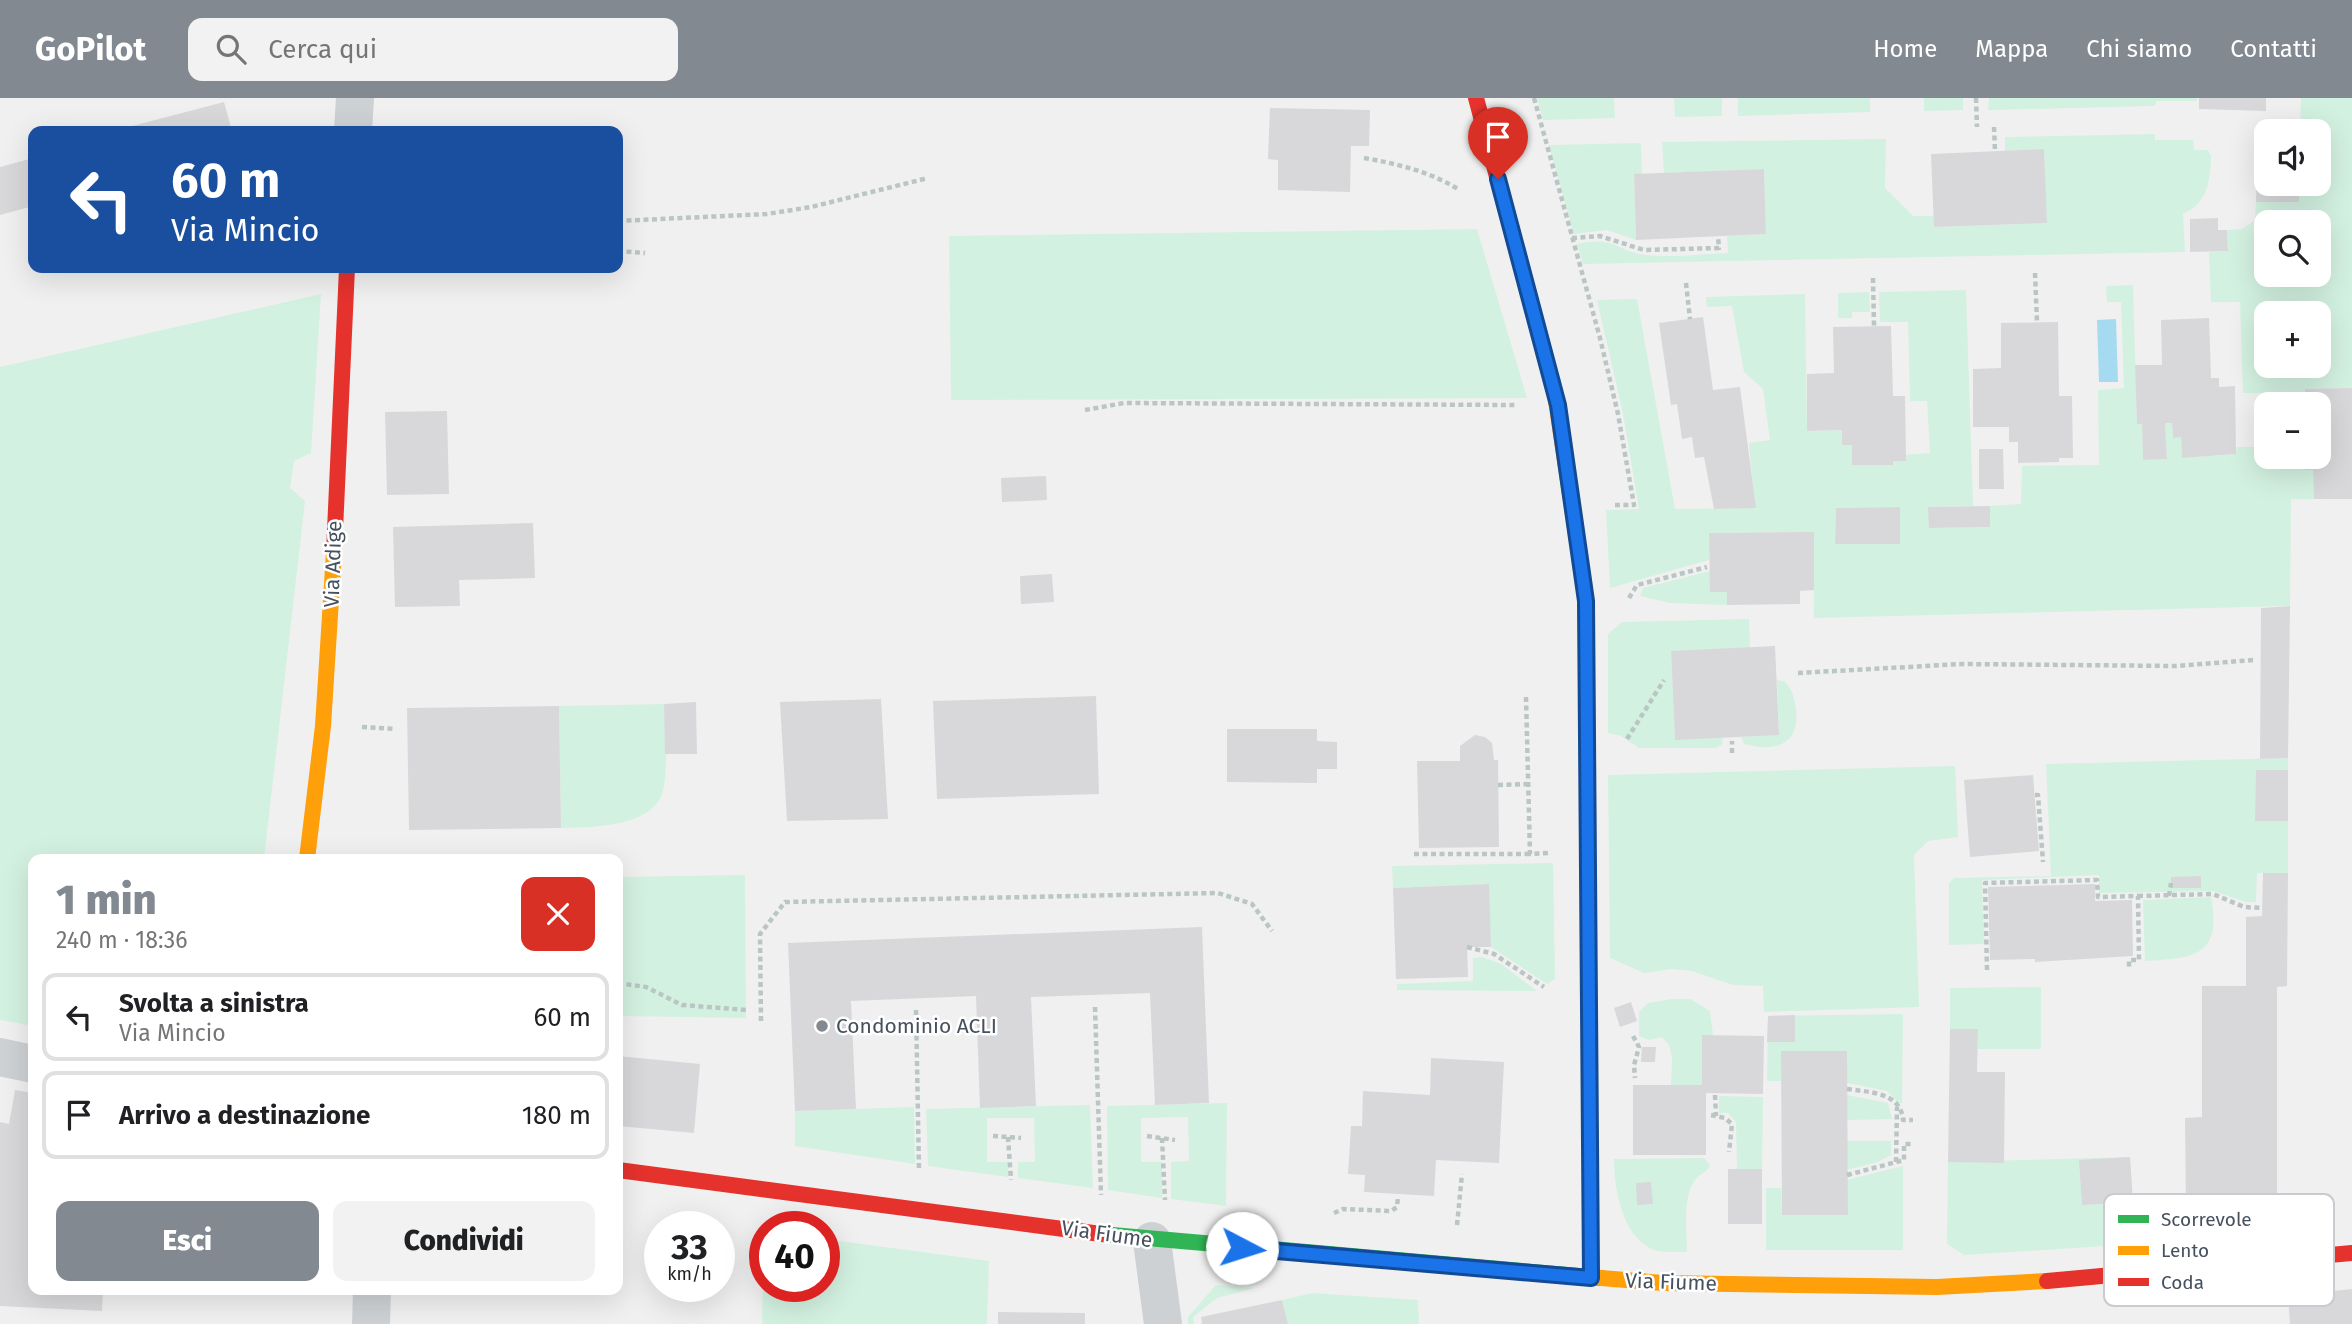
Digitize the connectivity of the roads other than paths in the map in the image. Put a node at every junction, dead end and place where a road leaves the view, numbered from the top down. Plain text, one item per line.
1 (355, 98) edge
2 (1476, 98) edge
3 (353, 126) edge
4 (347, 273) edge
5 (308, 854) edge
6 (0, 1057) edge
7 (28, 1063) edge
8 (623, 1171) edge
9 (1152, 1241) junction
10 (2352, 1253) edge
11 (2334, 1255) edge
12 (2104, 1276) edge
13 (1591, 1278) junction
14 (372, 1295) edge
15 (371, 1324) edge
16 (1163, 1324) edge

1 - 3 street
2 - 13 street
4 - 5 street, Via Adige
6 - 7 street
8 - 9 street, Via Fiume
9 - 13 street, Via Fiume
9 - 16 street
10 - 11 street, Via Fiume
12 - 13 street, Via Fiume
14 - 15 street

